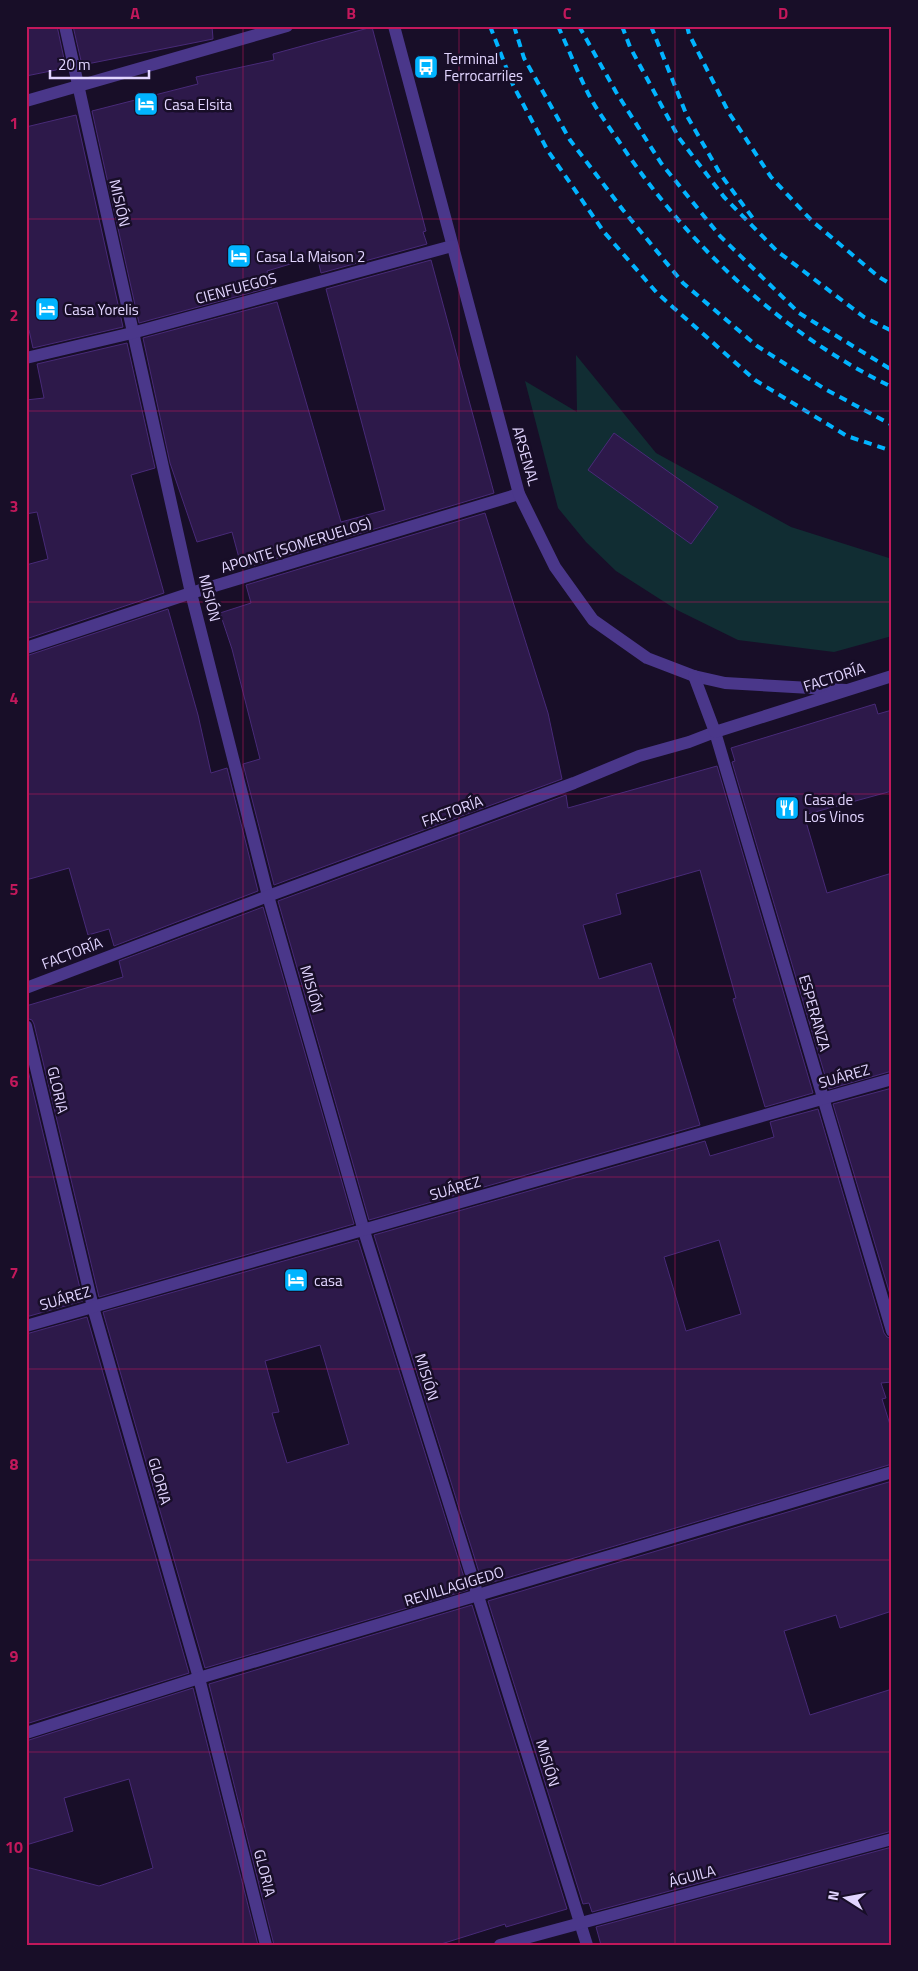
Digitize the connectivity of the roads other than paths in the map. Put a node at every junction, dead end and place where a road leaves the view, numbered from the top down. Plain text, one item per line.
1 (65, 26) edge
2 (286, 26) edge
3 (394, 26) edge
4 (78, 87) junction
5 (26, 101) edge
6 (452, 246) junction
7 (132, 333) junction
8 (26, 358) edge
9 (519, 494) junction
10 (191, 594) junction
11 (26, 648) edge
12 (694, 676) junction
13 (892, 676) edge
14 (846, 690) junction
15 (715, 732) junction
16 (268, 896) junction
17 (26, 988) edge
18 (26, 1026) edge
19 (892, 1079) edge
20 (823, 1099) junction
21 (364, 1231) junction
22 (94, 1307) junction
23 (26, 1326) edge
24 (892, 1331) edge
25 (892, 1472) edge
26 (478, 1596) junction
27 (199, 1678) junction
28 (26, 1733) edge
29 (892, 1839) edge
30 (581, 1922) junction
31 (266, 1945) edge
32 (500, 1945) edge
33 (587, 1945) edge

1 - 4 street, MISIÓN
2 - 4 street
3 - 6 street, ARSENAL
4 - 5 street
4 - 7 street, MISIÓN
6 - 7 street, CIENFUEGOS
6 - 9 street, ARSENAL
7 - 8 street, CIENFUEGOS
7 - 10 street, MISIÓN
9 - 10 street, APONTE (SOMERUELOS)
9 - 12 street, ARSENAL
10 - 11 street, APONTE (SOMERUELOS)
10 - 16 street, MISIÓN
12 - 14 street, ARSENAL
12 - 15 street, ESPERANZA
13 - 14 street, FACTORÍA
14 - 15 street, FACTORÍA
15 - 16 street, FACTORÍA
15 - 20 street, ESPERANZA
16 - 17 street, FACTORÍA
16 - 21 street, MISIÓN
18 - 22 street, GLORIA
19 - 20 street, SUÁREZ
20 - 21 street, SUÁREZ
20 - 24 street, ESPERANZA
21 - 22 street, SUÁREZ
21 - 26 street, MISIÓN
22 - 23 street, SUÁREZ
22 - 27 street, GLORIA
25 - 26 street, REVILLAGIGEDO
26 - 27 street, REVILLAGIGEDO
26 - 30 street, MISIÓN
27 - 28 street, REVILLAGIGEDO
27 - 31 street, GLORIA
29 - 30 street, ÁGUILA
30 - 32 street, ÁGUILA
30 - 33 street, MISIÓN

